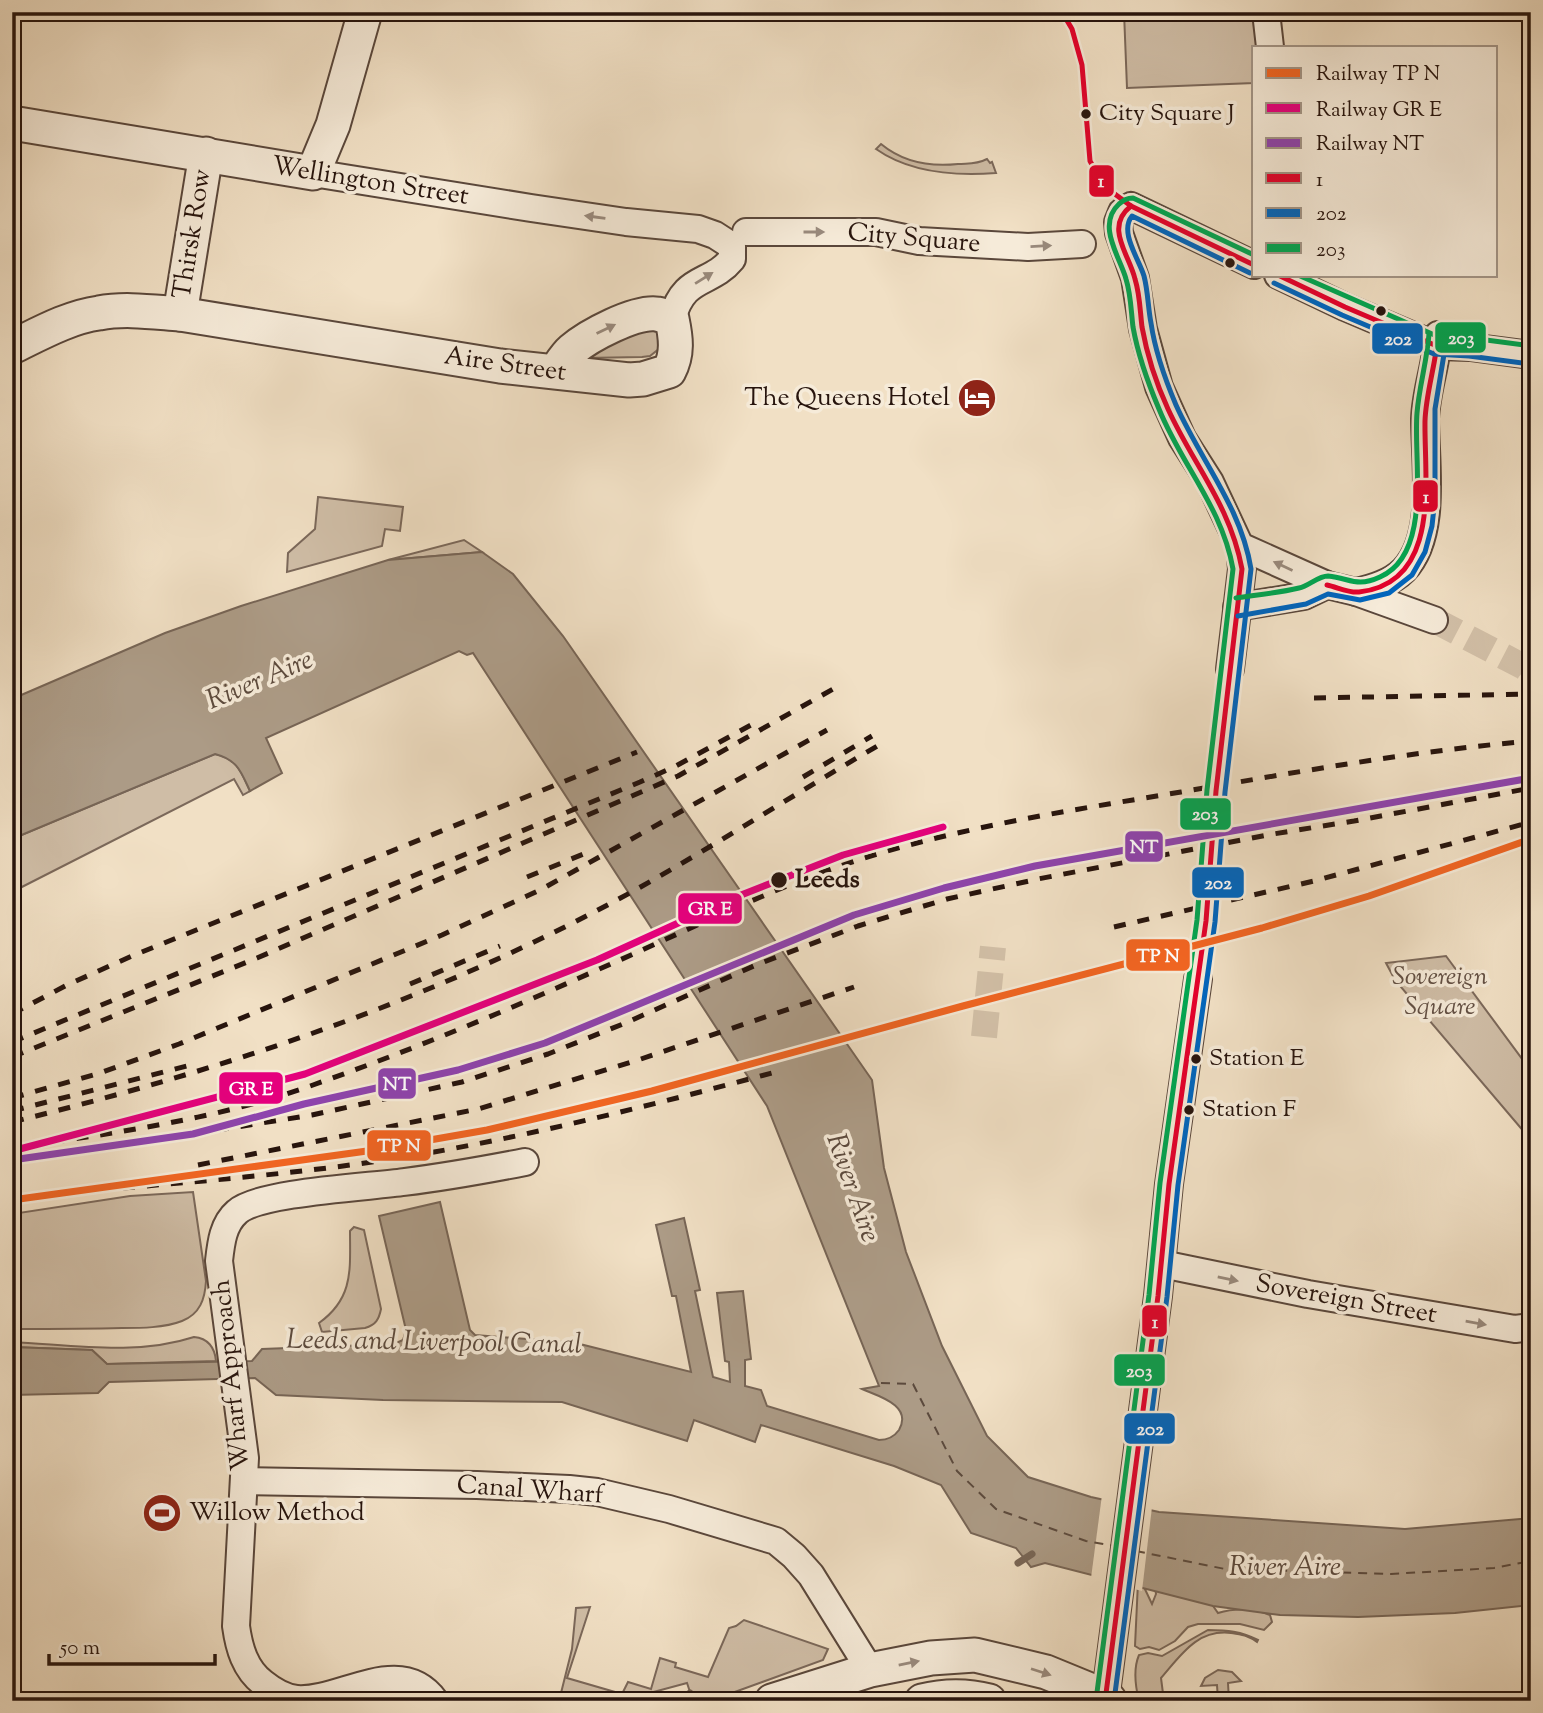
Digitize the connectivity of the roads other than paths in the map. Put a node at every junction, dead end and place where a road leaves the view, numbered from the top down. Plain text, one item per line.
1 (365, 12) edge
2 (1266, 12) edge
3 (1270, 46) edge
4 (12, 123) edge
5 (206, 154) junction
6 (313, 173) junction
7 (736, 236) junction
8 (1082, 244) dead end
9 (1252, 263) edge
10 (1283, 276) edge
11 (180, 314) junction
12 (672, 319) junction
13 (1437, 341) junction
14 (12, 346) edge
15 (1531, 355) edge
16 (555, 372) junction
17 (1240, 546) junction
18 (1327, 585) junction
19 (1356, 592) junction
20 (1237, 607) junction
21 (1434, 620) tunnel mouth
22 (1230, 669) tunnel mouth
23 (1198, 979) tunnel mouth
24 (524, 1163) dead end
25 (1161, 1264) junction
26 (1531, 1327) edge
27 (244, 1481) junction
28 (870, 1671) junction
29 (1107, 1699) edge
30 (435, 1701) edge
31 (772, 1701) edge
32 (922, 1701) edge
33 (989, 1701) edge

1 - 6 street
2 - 3 street
4 - 5 street, Wellington Street
5 - 6 street, Wellington Street
5 - 11 street, Thirsk Row
7 -> 6 street, Wellington Street
7 -> 8 street, City Square
12 -> 7 street
9 - 17 street
10 - 13 street
11 - 14 street, Aire Street
11 - 16 street, Aire Street
16 -> 12 street
12 - 16 street, Aire Street
13 - 15 street
13 - 19 street
18 -> 17 street
17 - 20 street
18 - 19 street
18 - 20 street
19 - 21 street
20 - 22 street
23 - 25 street
24 - 27 street, Wharf Approach
25 -> 26 street, Sovereign Street
25 - 29 street
27 - 28 street, Canal Wharf
27 - 30 street, Wharf Approach
28 -> 29 street
28 - 31 street
32 - 33 street

